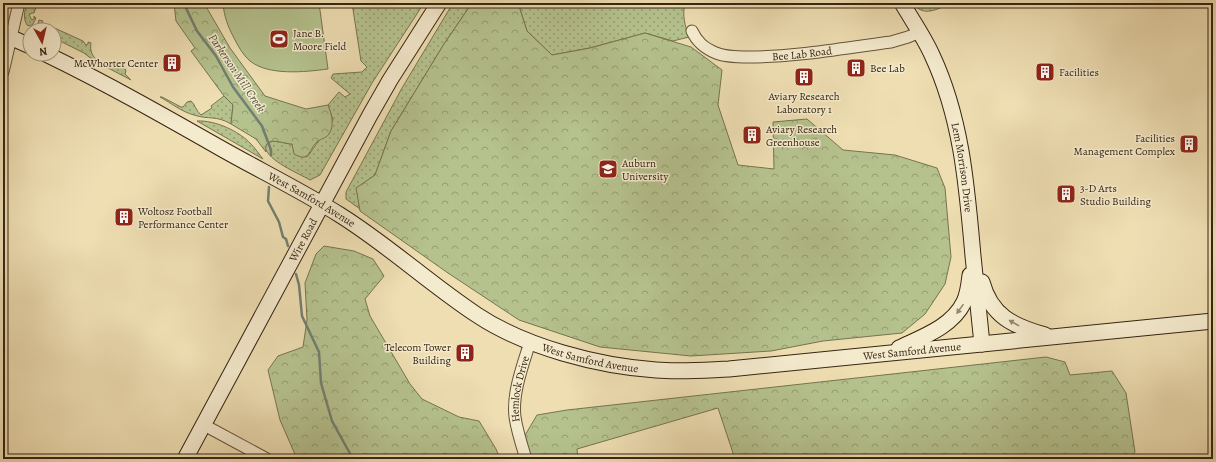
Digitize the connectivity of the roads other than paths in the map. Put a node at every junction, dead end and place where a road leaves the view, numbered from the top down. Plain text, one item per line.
1 (19, 3) edge
2 (439, 3) edge
3 (902, 3) edge
4 (692, 31) dead end
5 (920, 32) junction
6 (8, 36) edge
7 (22, 42) edge
8 (62, 62) edge
9 (3, 72) edge
10 (322, 205) junction
11 (974, 258) junction
12 (1213, 321) edge
13 (1050, 337) junction
14 (530, 342) junction
15 (982, 344) junction
16 (888, 353) junction
17 (204, 425) junction
18 (185, 459) edge
19 (267, 459) edge
20 (526, 459) edge

1 - 6 street
2 - 10 street, Wire Road
3 - 5 street, Lem Morrison Drive
4 - 5 street, Bee Lab Road
5 - 11 street, Lem Morrison Drive
6 - 7 street
6 - 9 street
8 - 10 street, West Samford Avenue
10 - 14 street, West Samford Avenue
10 - 17 street, Wire Road
13 -> 11 street
11 - 15 street, Lem Morrison Drive
11 -> 16 street
12 - 13 street, West Samford Avenue
13 - 15 street, West Samford Avenue
14 - 16 street, West Samford Avenue
14 - 20 street, Hemlock Drive
15 - 16 street, West Samford Avenue
17 - 18 street, Wire Road
17 - 19 street

